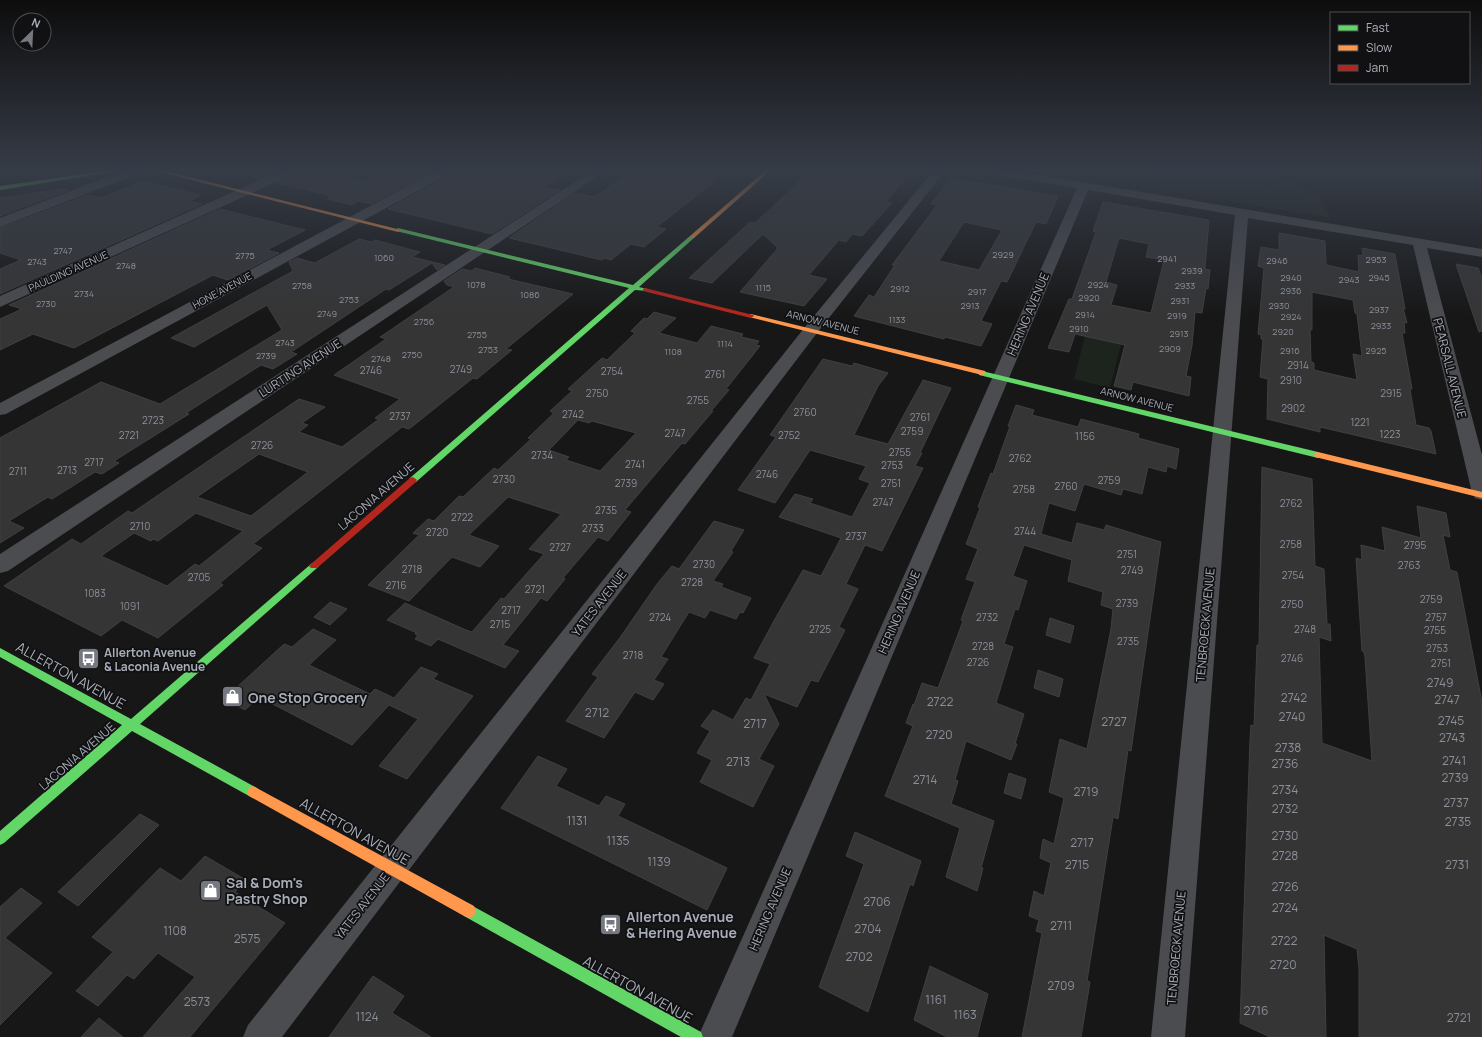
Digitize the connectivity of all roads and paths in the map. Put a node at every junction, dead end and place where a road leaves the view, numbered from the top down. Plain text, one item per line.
1 (182, 219) edge
2 (356, 219) edge
3 (358, 219) edge
4 (527, 219) edge
5 (713, 219) edge
6 (900, 219) edge
7 (1069, 219) edge
8 (1241, 219) edge
9 (1281, 219) edge
10 (1418, 242) junction
11 (481, 250) junction
12 (1482, 253) edge
13 (635, 287) junction
14 (0, 302) edge
15 (811, 330) junction
16 (1001, 377) junction
17 (0, 410) edge
18 (1222, 431) junction
19 (1482, 494) edge
20 (0, 566) edge
21 (0, 652) edge
22 (131, 724) junction
23 (0, 839) edge
24 (392, 868) junction
25 (260, 1037) edge
26 (696, 1037) edge
27 (715, 1037) edge
28 (1168, 1037) edge

1 - 14 street, PAULDING AVENUE
2 - 17 street, HONE AVENUE
3 - 11 street, ARNOW AVENUE
4 - 11 street, LURTING AVENUE
5 - 13 street, LACONIA AVENUE
6 - 15 street, YATES AVENUE
7 - 16 street, HERING AVENUE
8 - 18 street, TENBROECK AVENUE
9 - 10 street
10 - 12 street
10 - 19 street, PEARSALL AVENUE
11 - 13 street, ARNOW AVENUE
11 - 20 street, LURTING AVENUE
13 - 15 street, ARNOW AVENUE
13 - 22 street, LACONIA AVENUE
15 - 16 street, ARNOW AVENUE
15 - 24 street, YATES AVENUE
16 - 18 street, ARNOW AVENUE
16 - 27 street, HERING AVENUE
18 - 19 street, ARNOW AVENUE
18 - 28 street, TENBROECK AVENUE
21 - 22 street, ALLERTON AVENUE
22 - 23 street, LACONIA AVENUE
22 - 24 street, ALLERTON AVENUE
24 - 25 street, YATES AVENUE
24 - 26 street, ALLERTON AVENUE

